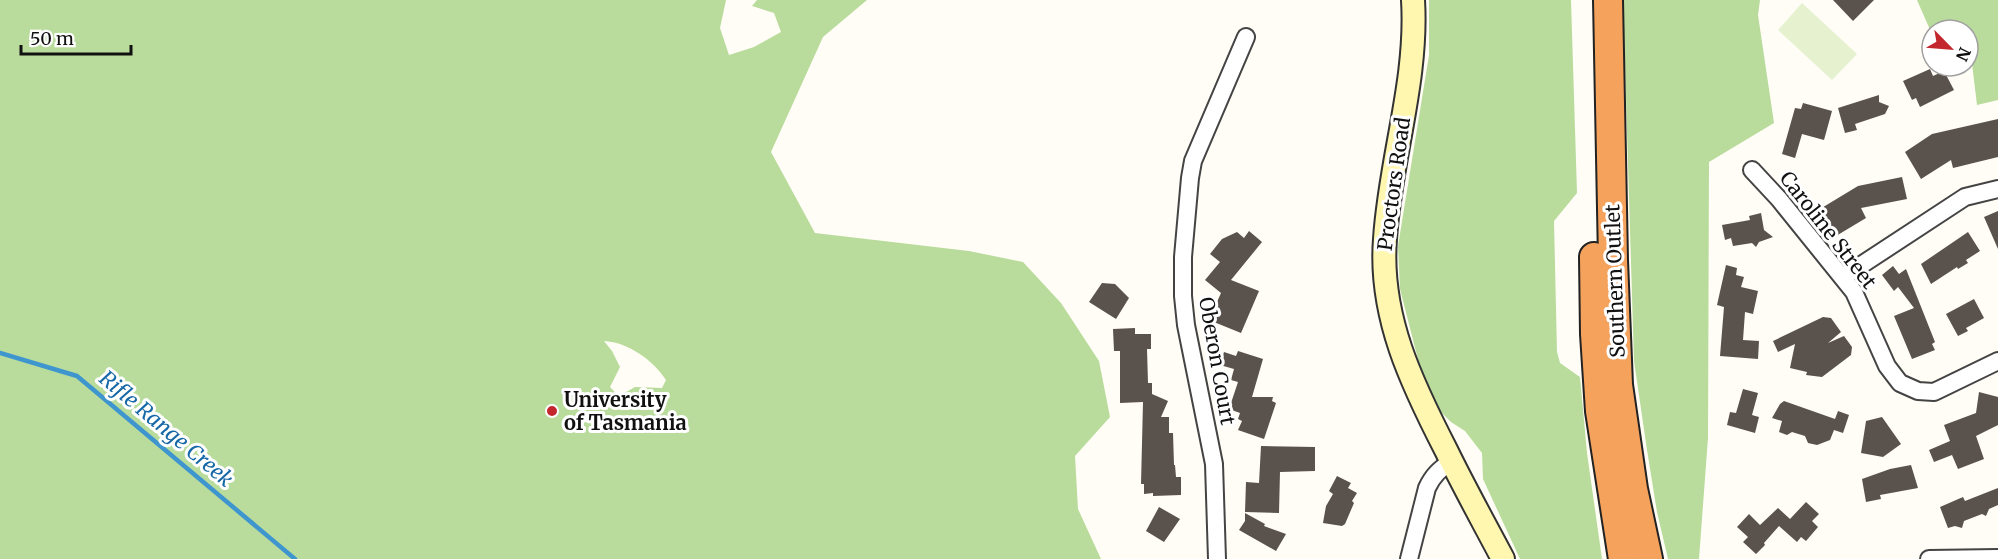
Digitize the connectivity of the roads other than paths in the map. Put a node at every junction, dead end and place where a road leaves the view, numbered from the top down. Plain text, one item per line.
1 (1413, 0) edge
2 (1589, 0) edge
3 (1608, 0) edge
4 (1246, 37) dead end
5 (1752, 170) dead end
6 (1998, 189) edge
7 (1843, 276) junction
8 (1998, 361) edge
9 (1452, 461) junction
10 (1998, 558) edge
11 (1217, 559) edge
12 (1409, 559) edge
13 (1503, 559) edge
14 (1623, 559) edge
15 (1648, 559) edge
16 (1929, 559) edge

1 - 9 street, Proctors Road
2 - 14 highway, Southern Outlet
3 - 15 highway, Southern Outlet
4 - 11 street, Oberon Court
5 - 7 street, Caroline Street
6 - 7 street
7 - 8 street, Caroline Street
9 - 12 street
9 - 13 street, Proctors Road
10 - 16 street

